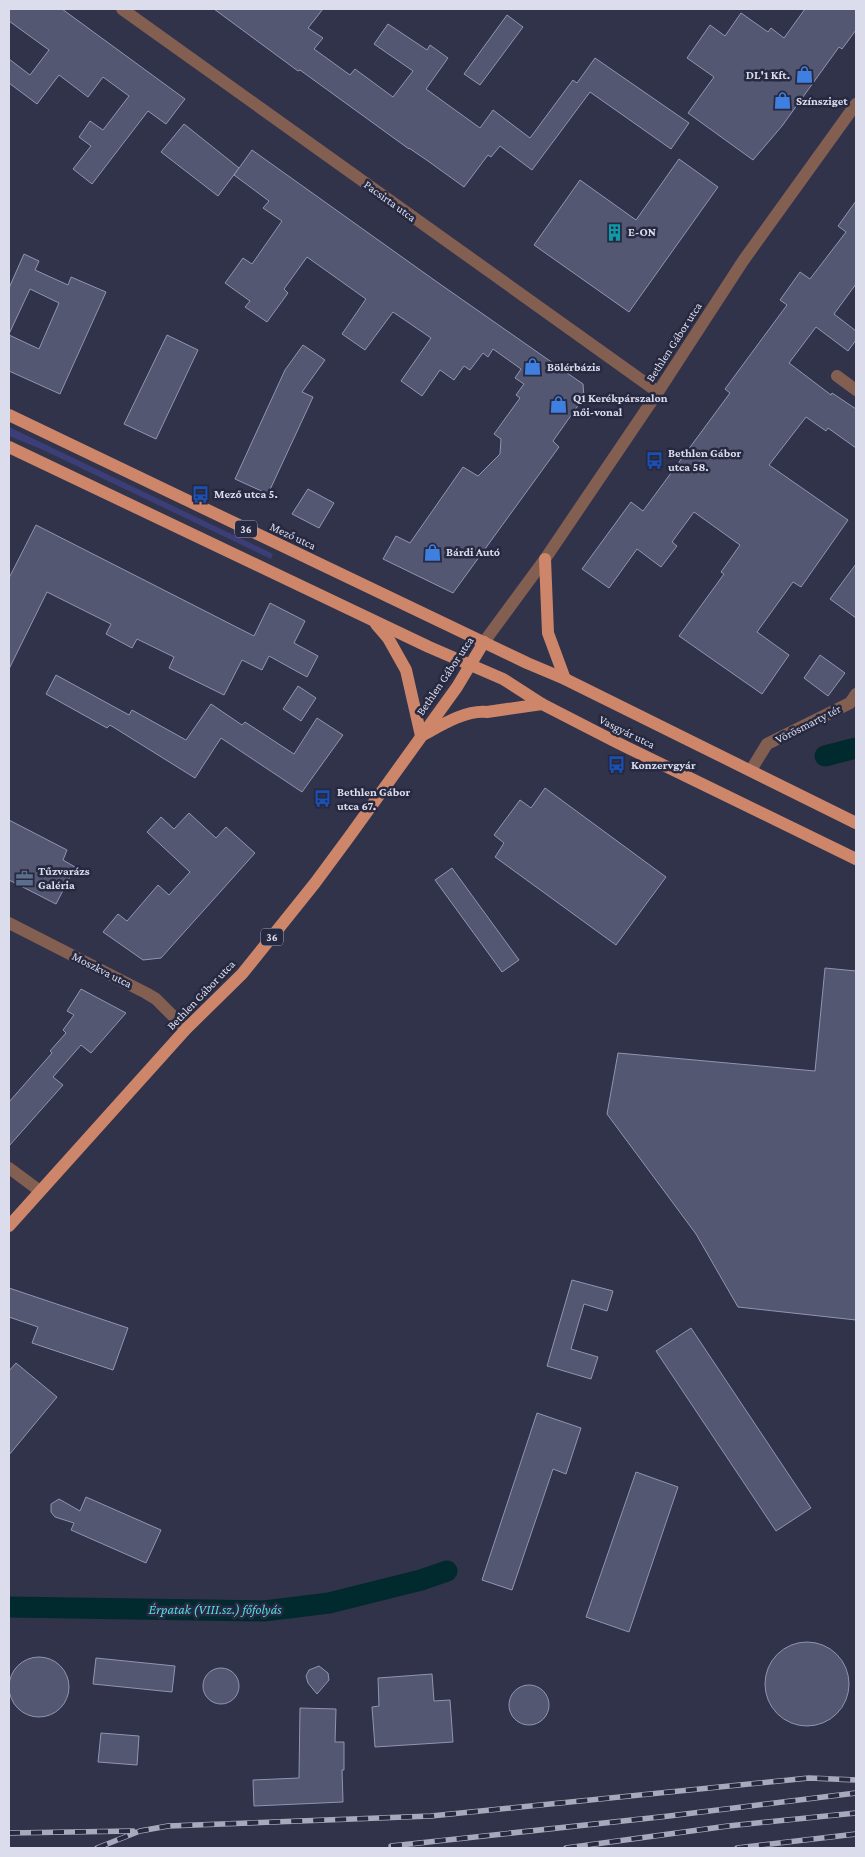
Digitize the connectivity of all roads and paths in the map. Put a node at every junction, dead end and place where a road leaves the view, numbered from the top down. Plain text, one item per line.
1 (122, 9) edge
2 (856, 104) edge
3 (837, 376) dead end
4 (856, 390) edge
5 (658, 392) junction
6 (9, 415) edge
7 (9, 446) edge
8 (544, 558) junction
9 (374, 621) junction
10 (484, 642) junction
11 (470, 665) junction
12 (565, 679) junction
13 (854, 700) edge
14 (542, 704) junction
15 (421, 736) junction
16 (751, 770) junction
17 (856, 823) edge
18 (856, 858) edge
19 (9, 923) edge
20 (186, 1029) junction
21 (9, 1168) edge
22 (40, 1190) junction
23 (9, 1226) edge

1 - 5 street, Pacsirta utca
2 - 5 street, Bethlen Gábor utca
3 - 4 street
5 - 8 street, Bethlen Gábor utca
6 - 10 main road, Mező utca / 36
7 - 9 main road, 36
8 - 10 street, Bethlen Gábor utca
8 - 12 main road
9 - 11 main road, 36
9 - 15 main road, 36
10 - 11 main road, Bethlen Gábor utca / 36
10 - 12 main road, Vasgyár utca
11 - 14 main road, Vasgyár utca
11 - 15 main road, Bethlen Gábor utca / 36
12 - 16 main road, Vasgyár utca
13 - 16 street, Vörösmarty tér
14 - 15 main road
14 - 18 main road, Vasgyár utca
15 - 20 main road, Bethlen Gábor utca / 36
16 - 17 main road, Vasgyár utca
19 - 20 street, Moszkva utca
20 - 22 main road, Bethlen Gábor utca / 36
21 - 22 street
22 - 23 main road, Bethlen Gábor utca / 36

